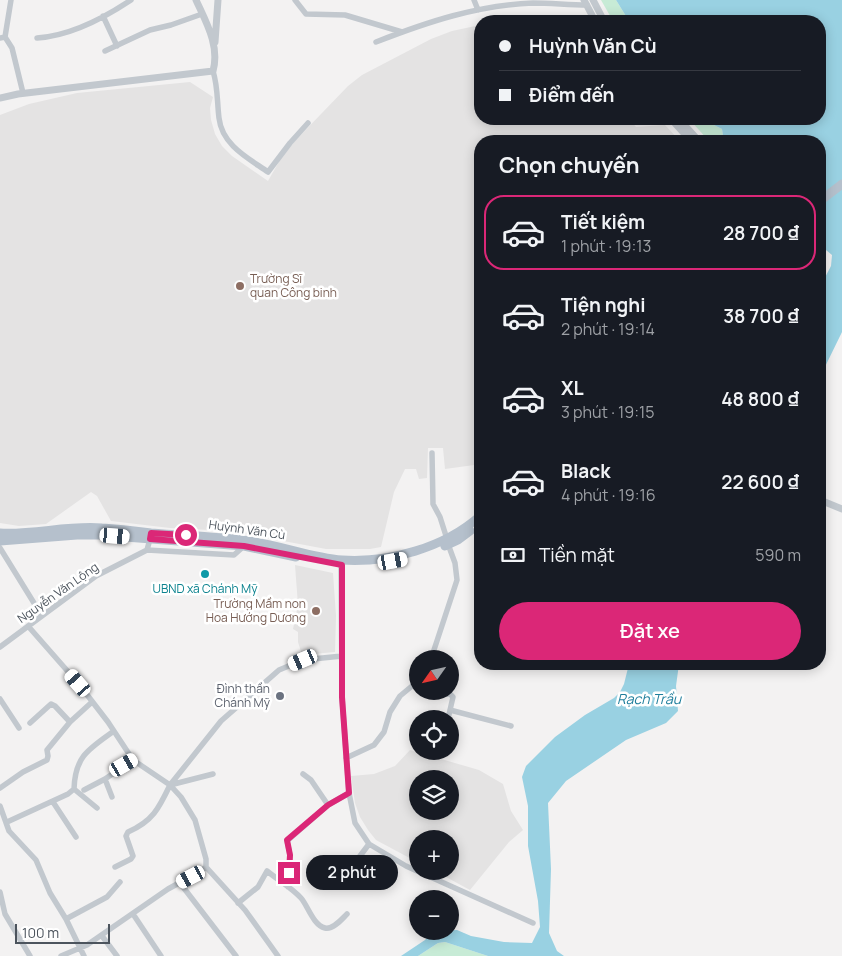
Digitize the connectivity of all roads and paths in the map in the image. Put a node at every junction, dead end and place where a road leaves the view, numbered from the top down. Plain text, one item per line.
1 (11, 0) edge
2 (117, 0) edge
3 (131, 0) edge
4 (196, 0) edge
5 (218, 0) edge
6 (296, 0) edge
7 (474, 0) edge
8 (593, 0) edge
9 (527, 2) edge
10 (561, 2) edge
11 (585, 3) edge
12 (121, 7) junction
13 (478, 10) junction
14 (202, 14) junction
15 (592, 15) edge
16 (601, 15) edge
17 (103, 16) junction
18 (402, 32) junction
19 (3, 37) edge
20 (36, 38) dead end
21 (376, 42) dead end
22 (215, 44) junction
23 (117, 46) junction
24 (105, 51) dead end
25 (213, 71) junction
26 (23, 93) junction
27 (0, 98) edge
28 (308, 122) dead end
29 (676, 125) edge
30 (684, 125) edge
31 (685, 135) edge
32 (694, 135) edge
33 (842, 184) edge
34 (826, 196) edge
35 (432, 453) dead end
36 (826, 502) edge
37 (842, 509) edge
38 (474, 521) edge
39 (474, 528) edge
40 (0, 533) edge
41 (150, 536) junction
42 (0, 541) edge
43 (447, 542) junction
44 (247, 544) junction
45 (0, 548) edge
46 (147, 550) junction
47 (341, 562) junction
48 (42, 616) junction
49 (28, 626) junction
50 (0, 647) edge
51 (434, 650) edge
52 (342, 656) junction
53 (409, 689) edge
54 (0, 699) edge
55 (452, 700) edge
56 (92, 702) junction
57 (450, 710) edge
58 (459, 712) edge
59 (70, 722) junction
60 (30, 723) dead end
61 (511, 726) dead end
62 (19, 728) dead end
63 (114, 732) junction
64 (346, 758) junction
65 (133, 760) junction
66 (213, 774) dead end
67 (303, 774) dead end
68 (105, 779) junction
69 (170, 785) junction
70 (0, 788) edge
71 (74, 789) junction
72 (84, 790) dead end
73 (349, 793) junction
74 (112, 796) dead end
75 (53, 802) junction
76 (328, 805) junction
77 (0, 806) edge
78 (97, 808) dead end
79 (7, 822) junction
80 (76, 837) dead end
81 (369, 844) junction
82 (115, 867) dead end
83 (206, 867) junction
84 (342, 874) dead end
85 (120, 882) dead end
86 (180, 883) junction
87 (288, 887) junction
88 (0, 892) edge
89 (238, 902) junction
90 (133, 914) junction
91 (347, 914) dead end
92 (66, 919) junction
93 (533, 923) dead end
94 (102, 936) junction
95 (80, 948) junction
96 (30, 956) edge
97 (61, 956) edge
98 (84, 956) edge
99 (117, 956) edge
100 (162, 956) edge
101 (236, 956) edge
102 (278, 956) edge

1 - 19 street
2 - 12 street
3 - 12 street
4 - 14 street
5 - 22 street
6 - 18 street
7 - 13 street
8 - 16 street
9 - 10 street
9 - 13 street
10 - 11 street
11 - 15 street
12 - 17 street
13 - 18 street
14 - 22 street
14 - 23 street
17 - 20 street
17 - 23 street
18 - 21 street
19 - 26 street
22 - 25 street
23 - 24 street
25 - 26 street
25 - 28 street
26 - 27 street
29 - 31 street
30 - 32 street
33 - 34 main road
35 - 43 street
36 - 37 street
38 - 43 main road
39 - 43 main road
40 - 41 main road
41 - 42 main road
41 - 44 main road
41 - 46 street
43 - 47 main road
43 - 51 street
44 - 46 street, Huỳnh Văn Cù
44 - 47 main road
45 - 48 street
46 - 48 street, Nguyễn Văn Lộng
47 - 52 street
48 - 49 street, Nguyễn Văn Lộng
49 - 50 street, Nguyễn Văn Lộng
49 - 56 street
52 - 64 street
52 - 69 street
53 - 64 street
54 - 62 street
55 - 57 street
56 - 59 street
56 - 63 street
58 - 61 street
59 - 60 street
59 - 70 street
63 - 65 street
63 - 71 street
64 - 73 street
65 - 68 street
65 - 69 street
66 - 69 street
67 - 76 street
68 - 72 street
68 - 74 street
69 - 82 street
69 - 83 street
71 - 75 street
71 - 78 street
73 - 76 street
73 - 81 street
75 - 79 street
75 - 80 street
76 - 87 street
77 - 79 street
79 - 92 street
81 - 84 street
81 - 93 street
83 - 86 street
83 - 89 street
85 - 92 street
86 - 90 street
86 - 101 street
87 - 89 street
87 - 91 street
88 - 96 street
89 - 102 street
90 - 94 street
90 - 100 street
92 - 95 street
94 - 95 street
94 - 99 street
95 - 97 street
95 - 98 street

